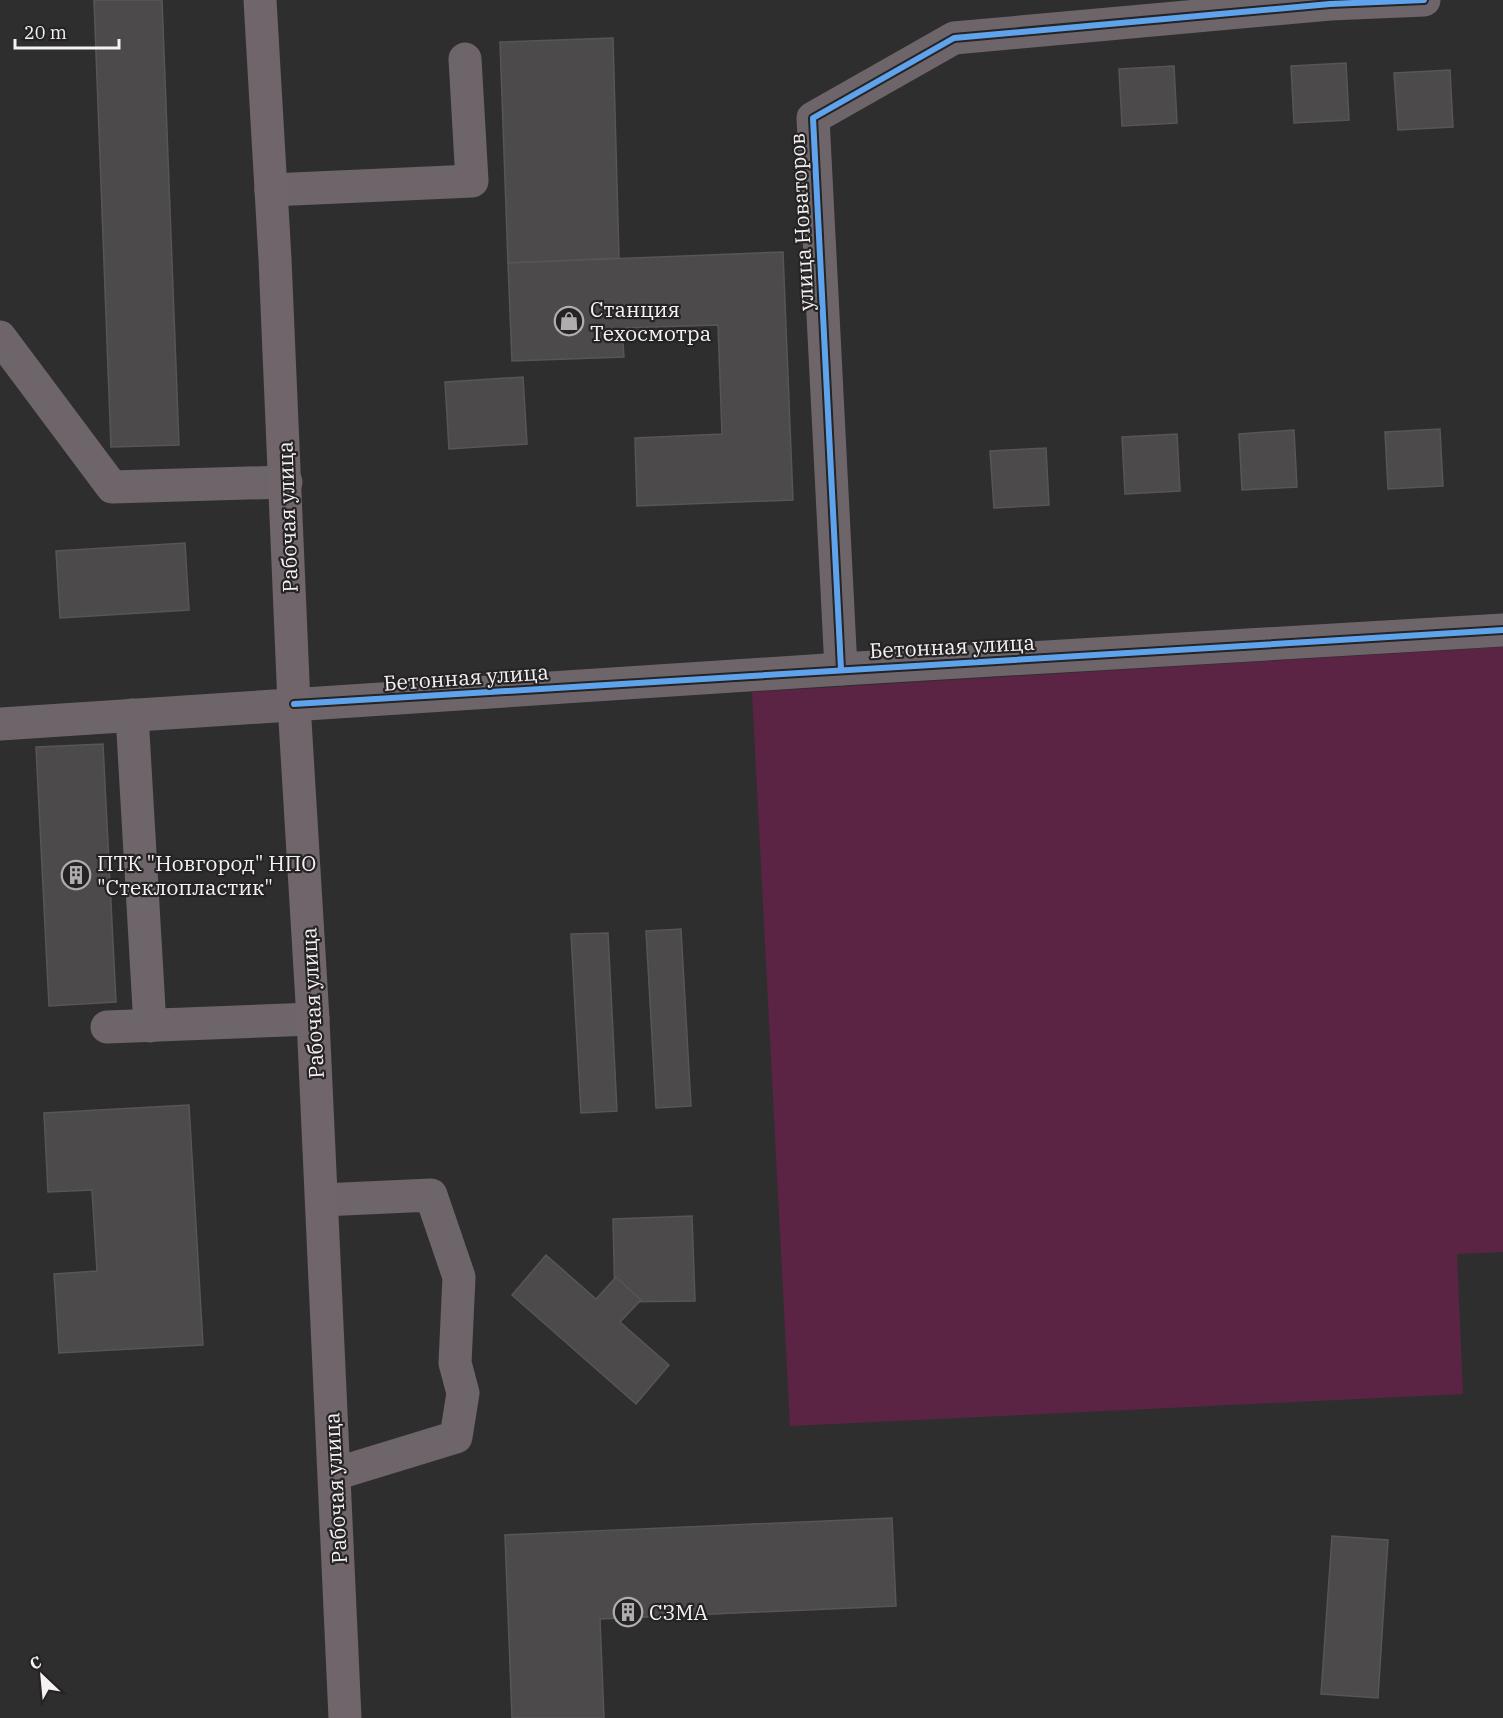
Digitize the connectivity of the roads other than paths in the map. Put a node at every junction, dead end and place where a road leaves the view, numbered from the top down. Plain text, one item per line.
1 (260, 0) edge
2 (1424, 0) edge
3 (1329, 2) edge
4 (465, 59) dead end
5 (271, 190) junction
6 (0, 337) edge
7 (286, 482) junction
8 (1503, 630) edge
9 (841, 669) junction
10 (294, 704) junction
11 (132, 715) junction
12 (0, 724) edge
13 (313, 1018) junction
14 (150, 1026) junction
15 (107, 1027) dead end
16 (322, 1200) junction
17 (335, 1474) junction
18 (345, 1718) edge

1 - 5 main road, Рабочая улица
2 - 3 street, улица Новаторов
3 - 9 street, улица Новаторов
4 - 5 street
5 - 7 main road, Рабочая улица
6 - 7 street
7 - 10 main road, Рабочая улица
8 - 9 street, Бетонная улица
9 - 10 street, Бетонная улица
10 - 11 street, Бетонная улица
10 - 13 main road, Рабочая улица
11 - 12 street, Бетонная улица
11 - 14 street
13 - 14 street
13 - 16 main road, Рабочая улица
14 - 15 street
16 - 17 main road, Рабочая улица
16 - 17 street
17 - 18 main road, Рабочая улица

